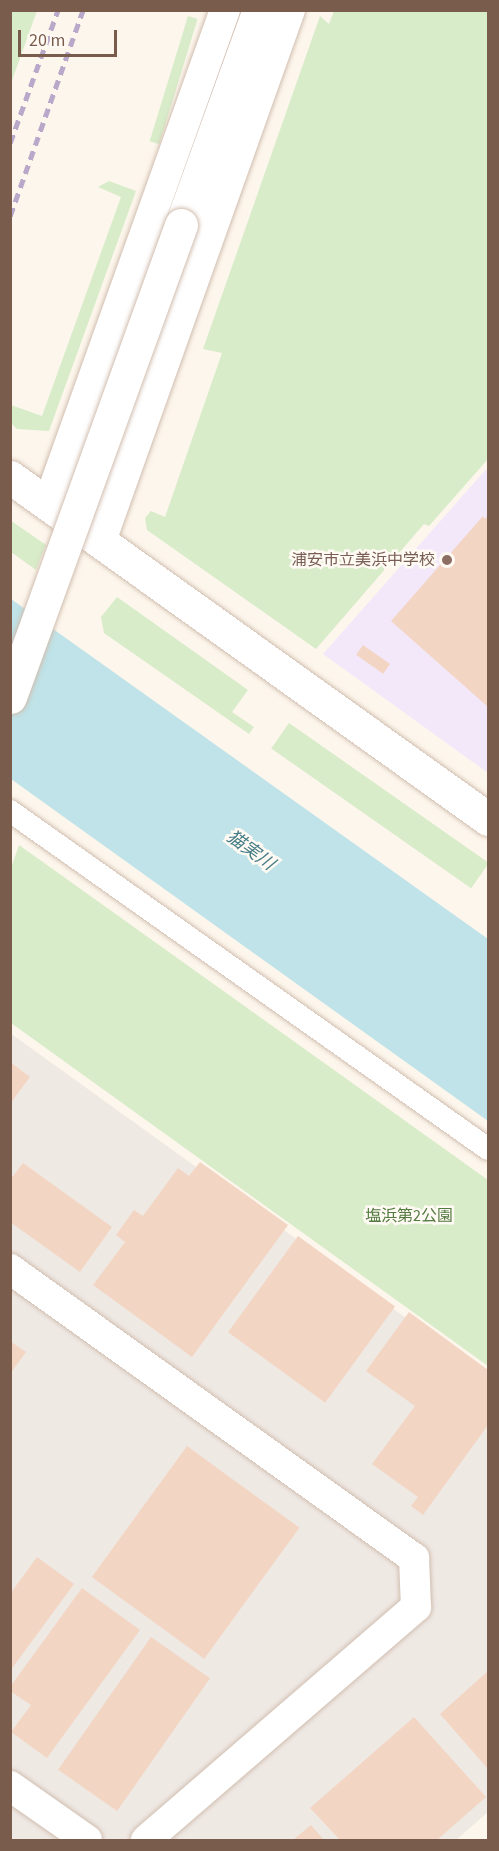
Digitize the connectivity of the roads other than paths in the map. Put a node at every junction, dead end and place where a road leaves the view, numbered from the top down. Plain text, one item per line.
1 (225, 10) edge
2 (259, 10) edge
3 (290, 10) edge
4 (10, 477) edge
5 (48, 504) junction
6 (101, 541) junction
7 (10, 697) edge
8 (12, 818) edge
9 (489, 819) edge
10 (489, 1149) edge
11 (10, 1269) edge
12 (10, 1786) edge
13 (87, 1840) edge
14 (146, 1840) edge

1 - 5 street
2 - 7 street, bridge
3 - 6 street
4 - 5 street
5 - 6 street
6 - 9 street
8 - 10 street
11 - 14 street
12 - 13 street

